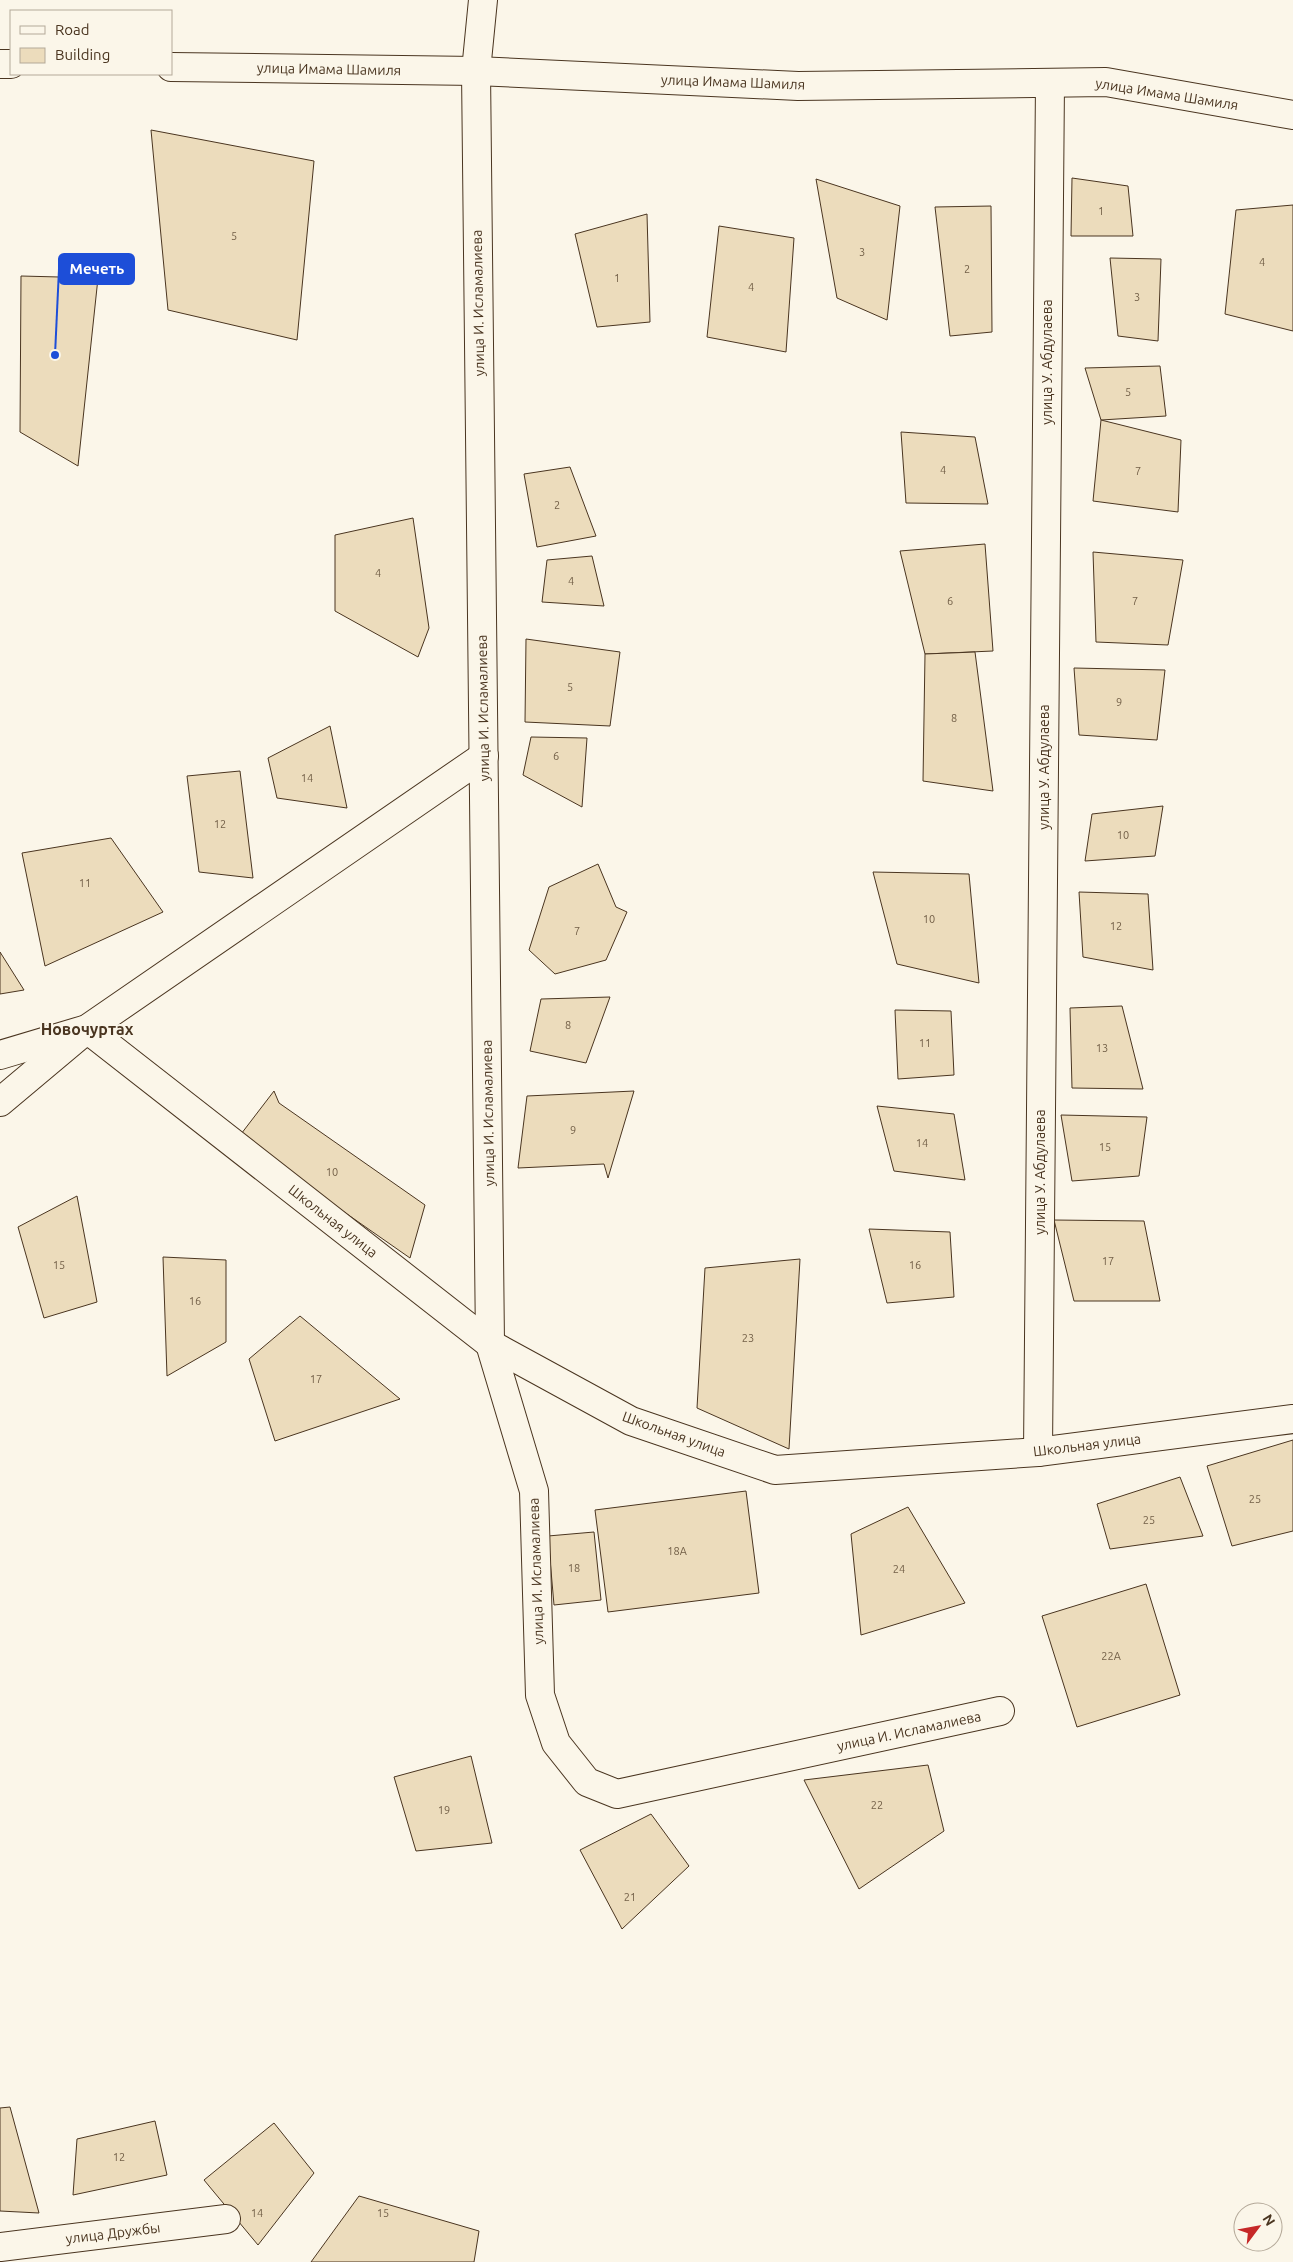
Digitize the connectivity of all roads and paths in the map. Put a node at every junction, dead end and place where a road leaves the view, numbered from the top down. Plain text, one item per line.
1 (483, 0) edge
2 (172, 66) edge
3 (476, 71) junction
4 (1050, 83) junction
5 (1293, 115) edge
6 (484, 756) junction
7 (87, 1029) junction
8 (0, 1055) edge
9 (0, 1102) edge
10 (490, 1344) junction
11 (1293, 1419) edge
12 (1038, 1452) junction
13 (1000, 1711) dead end
14 (226, 2219) dead end
15 (0, 2247) edge

1 - 3 street, улица И. Исламалиева
2 - 3 street, улица Имама Шамиля
3 - 4 street, улица Имама Шамиля
3 - 6 street, улица И. Исламалиева
4 - 5 street, улица Имама Шамиля
4 - 12 street, улица У. Абдулаева
6 - 7 street
6 - 10 street, улица И. Исламалиева
7 - 8 street
7 - 9 street
7 - 10 street, Школьная улица
10 - 12 street, Школьная улица
10 - 13 street, улица И. Исламалиева
11 - 12 street, Школьная улица
14 - 15 street, улица Дружбы

